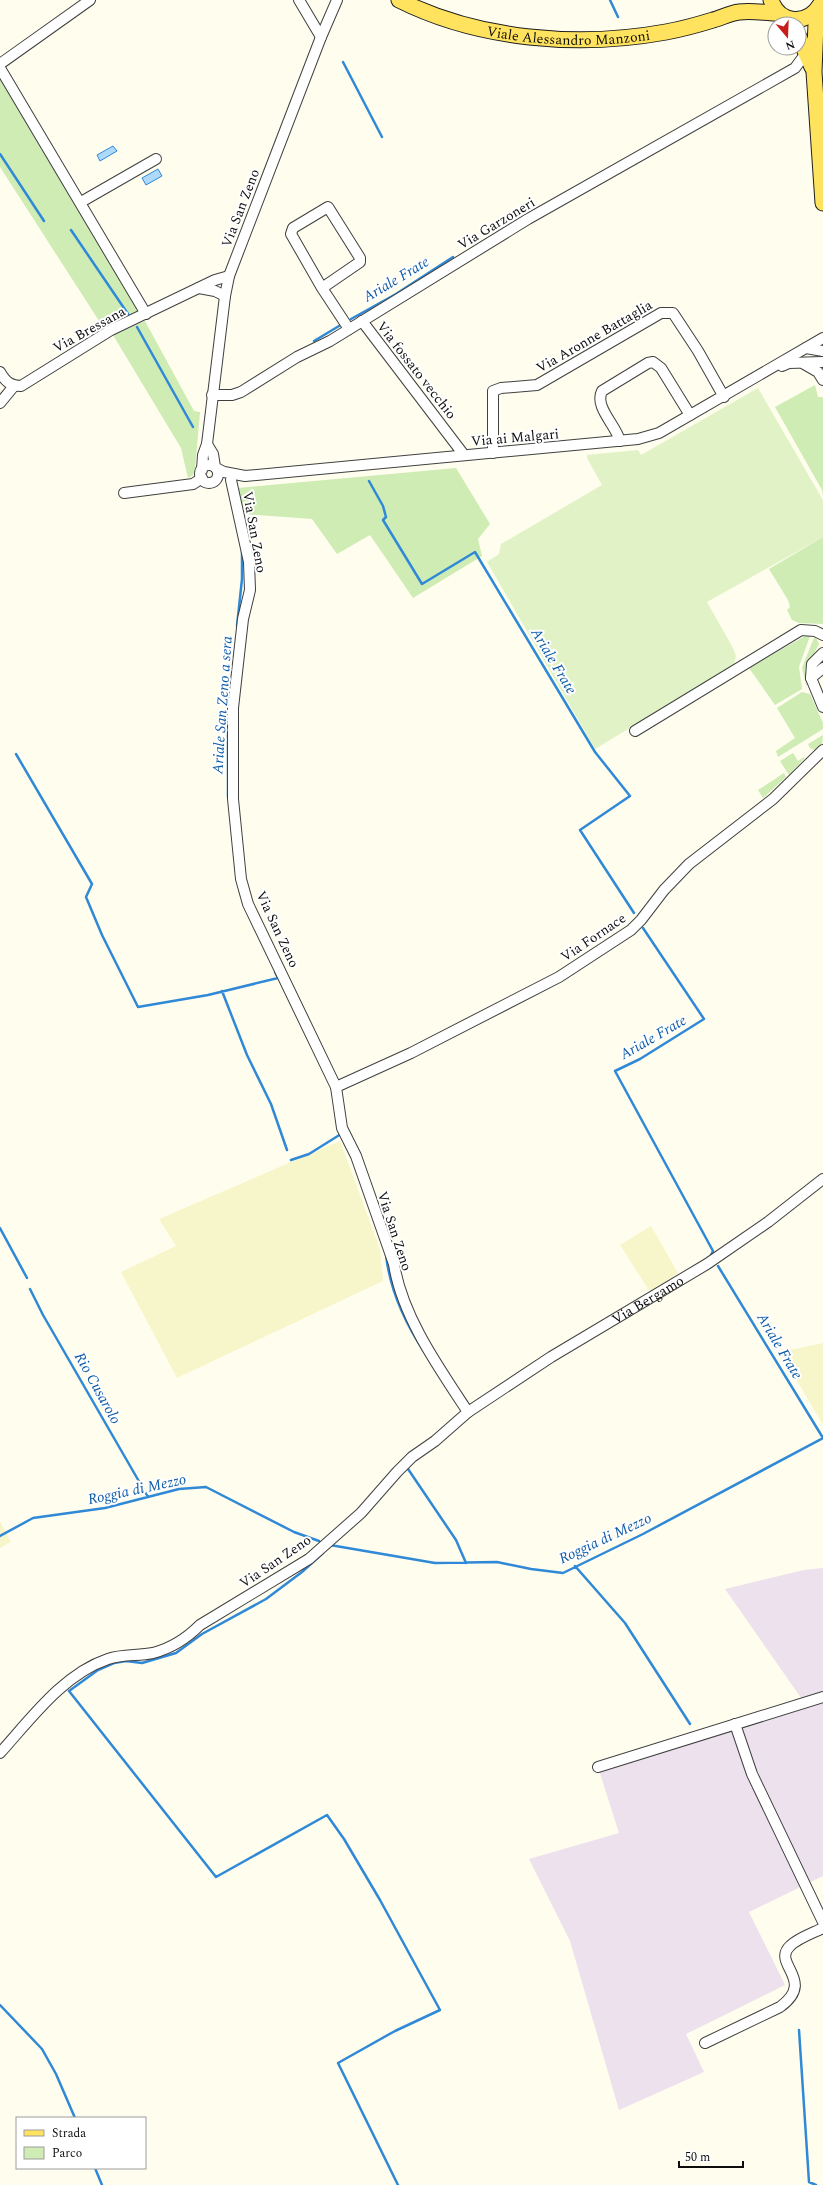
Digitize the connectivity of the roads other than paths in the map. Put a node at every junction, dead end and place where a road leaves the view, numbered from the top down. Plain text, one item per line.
1 (90, 0) edge
2 (299, 0) edge
3 (337, 0) edge
4 (399, 0) edge
5 (752, 0) edge
6 (770, 0) edge
7 (821, 3) edge
8 (739, 12) junction
9 (767, 16) edge
10 (785, 16) edge
11 (807, 18) edge
12 (320, 36) junction
13 (804, 56) edge
14 (807, 56) edge
15 (0, 64) edge
16 (0, 68) edge
17 (796, 68) junction
18 (814, 76) junction
19 (156, 159) dead end
20 (81, 202) junction
21 (823, 203) edge
22 (229, 276) junction
23 (199, 288) junction
24 (322, 288) junction
25 (225, 296) junction
26 (146, 314) junction
27 (362, 321) junction
28 (349, 329) junction
29 (823, 338) edge
30 (806, 348) junction
31 (823, 351) edge
32 (823, 362) edge
33 (803, 364) junction
34 (771, 369) junction
35 (0, 372) edge
36 (823, 380) edge
37 (14, 386) junction
38 (212, 395) junction
39 (724, 397) junction
40 (0, 403) edge
41 (690, 415) junction
42 (620, 441) junction
43 (207, 444) junction
44 (493, 453) junction
45 (464, 455) junction
46 (216, 468) junction
47 (202, 474) junction
48 (245, 476) junction
49 (216, 480) junction
50 (231, 480) junction
51 (124, 493) dead end
52 (823, 635) edge
53 (823, 653) edge
54 (823, 668) edge
55 (811, 678) junction
56 (823, 707) edge
57 (635, 731) dead end
58 (823, 750) edge
59 (336, 1087) junction
60 (823, 1179) edge
61 (468, 1412) junction
62 (823, 1696) edge
63 (735, 1724) junction
64 (0, 1753) edge
65 (598, 1767) dead end
66 (823, 1922) edge
67 (823, 1928) edge
68 (704, 2043) dead end

1 - 15 street
2 - 12 street
3 - 12 street, Via San Zeno
4 - 8 main road, Viale Alessandro Manzoni
5 - 8 main road, Viale Alessandro Manzoni
6 - 10 main road
7 - 11 main road, Viale Alessandro Manzoni
7 - 18 main road
8 - 9 main road, Viale Alessandro Manzoni
12 - 22 street, Via San Zeno
13 - 17 street, Via Garzoneri
14 - 18 main road
16 - 20 street
17 - 18 street
17 - 27 street, Via Garzoneri
18 - 21 main road
19 - 20 street
20 - 26 street
22 - 23 street, Via Bressana
22 - 25 street, Via San Zeno
23 - 25 street
23 - 26 street, Via Bressana
24 - 24 street
24 - 28 street
25 - 38 street, Via San Zeno
26 - 37 street, Via Bressana
27 - 28 street, Via Garzoneri
27 - 45 street, Via fossato vecchio
28 - 38 street, Via Garzoneri
29 - 30 street, Via ai Malgari
30 - 31 street
30 - 34 street, Via ai Malgari
32 - 33 street, Via ai Malgari
33 - 34 street, Via ai Malgari
33 - 36 street
34 - 39 street, Via ai Malgari
35 - 37 street
37 - 40 street, Via Bressana
38 - 43 street, Via San Zeno
39 - 41 street, Via ai Malgari
39 - 44 street, Via Aronne Battaglia
41 - 42 street, Via ai Malgari
41 - 42 street
42 - 44 street, Via ai Malgari
43 - 46 street
43 - 47 street, Via San Zeno
44 - 45 street, Via ai Malgari
45 - 48 street, Via ai Malgari
46 - 47 street
46 - 48 street
46 - 49 street
47 - 49 street
47 - 51 street
48 - 50 street
49 - 50 street
50 - 59 street, Via San Zeno
52 - 57 street
53 - 55 street
54 - 55 street
55 - 56 street
58 - 59 street, Via Fornace
59 - 61 street, Via San Zeno
60 - 61 street, Via Bergamo
61 - 64 street, Via San Zeno
62 - 63 street
63 - 65 street
63 - 66 street
67 - 68 street

